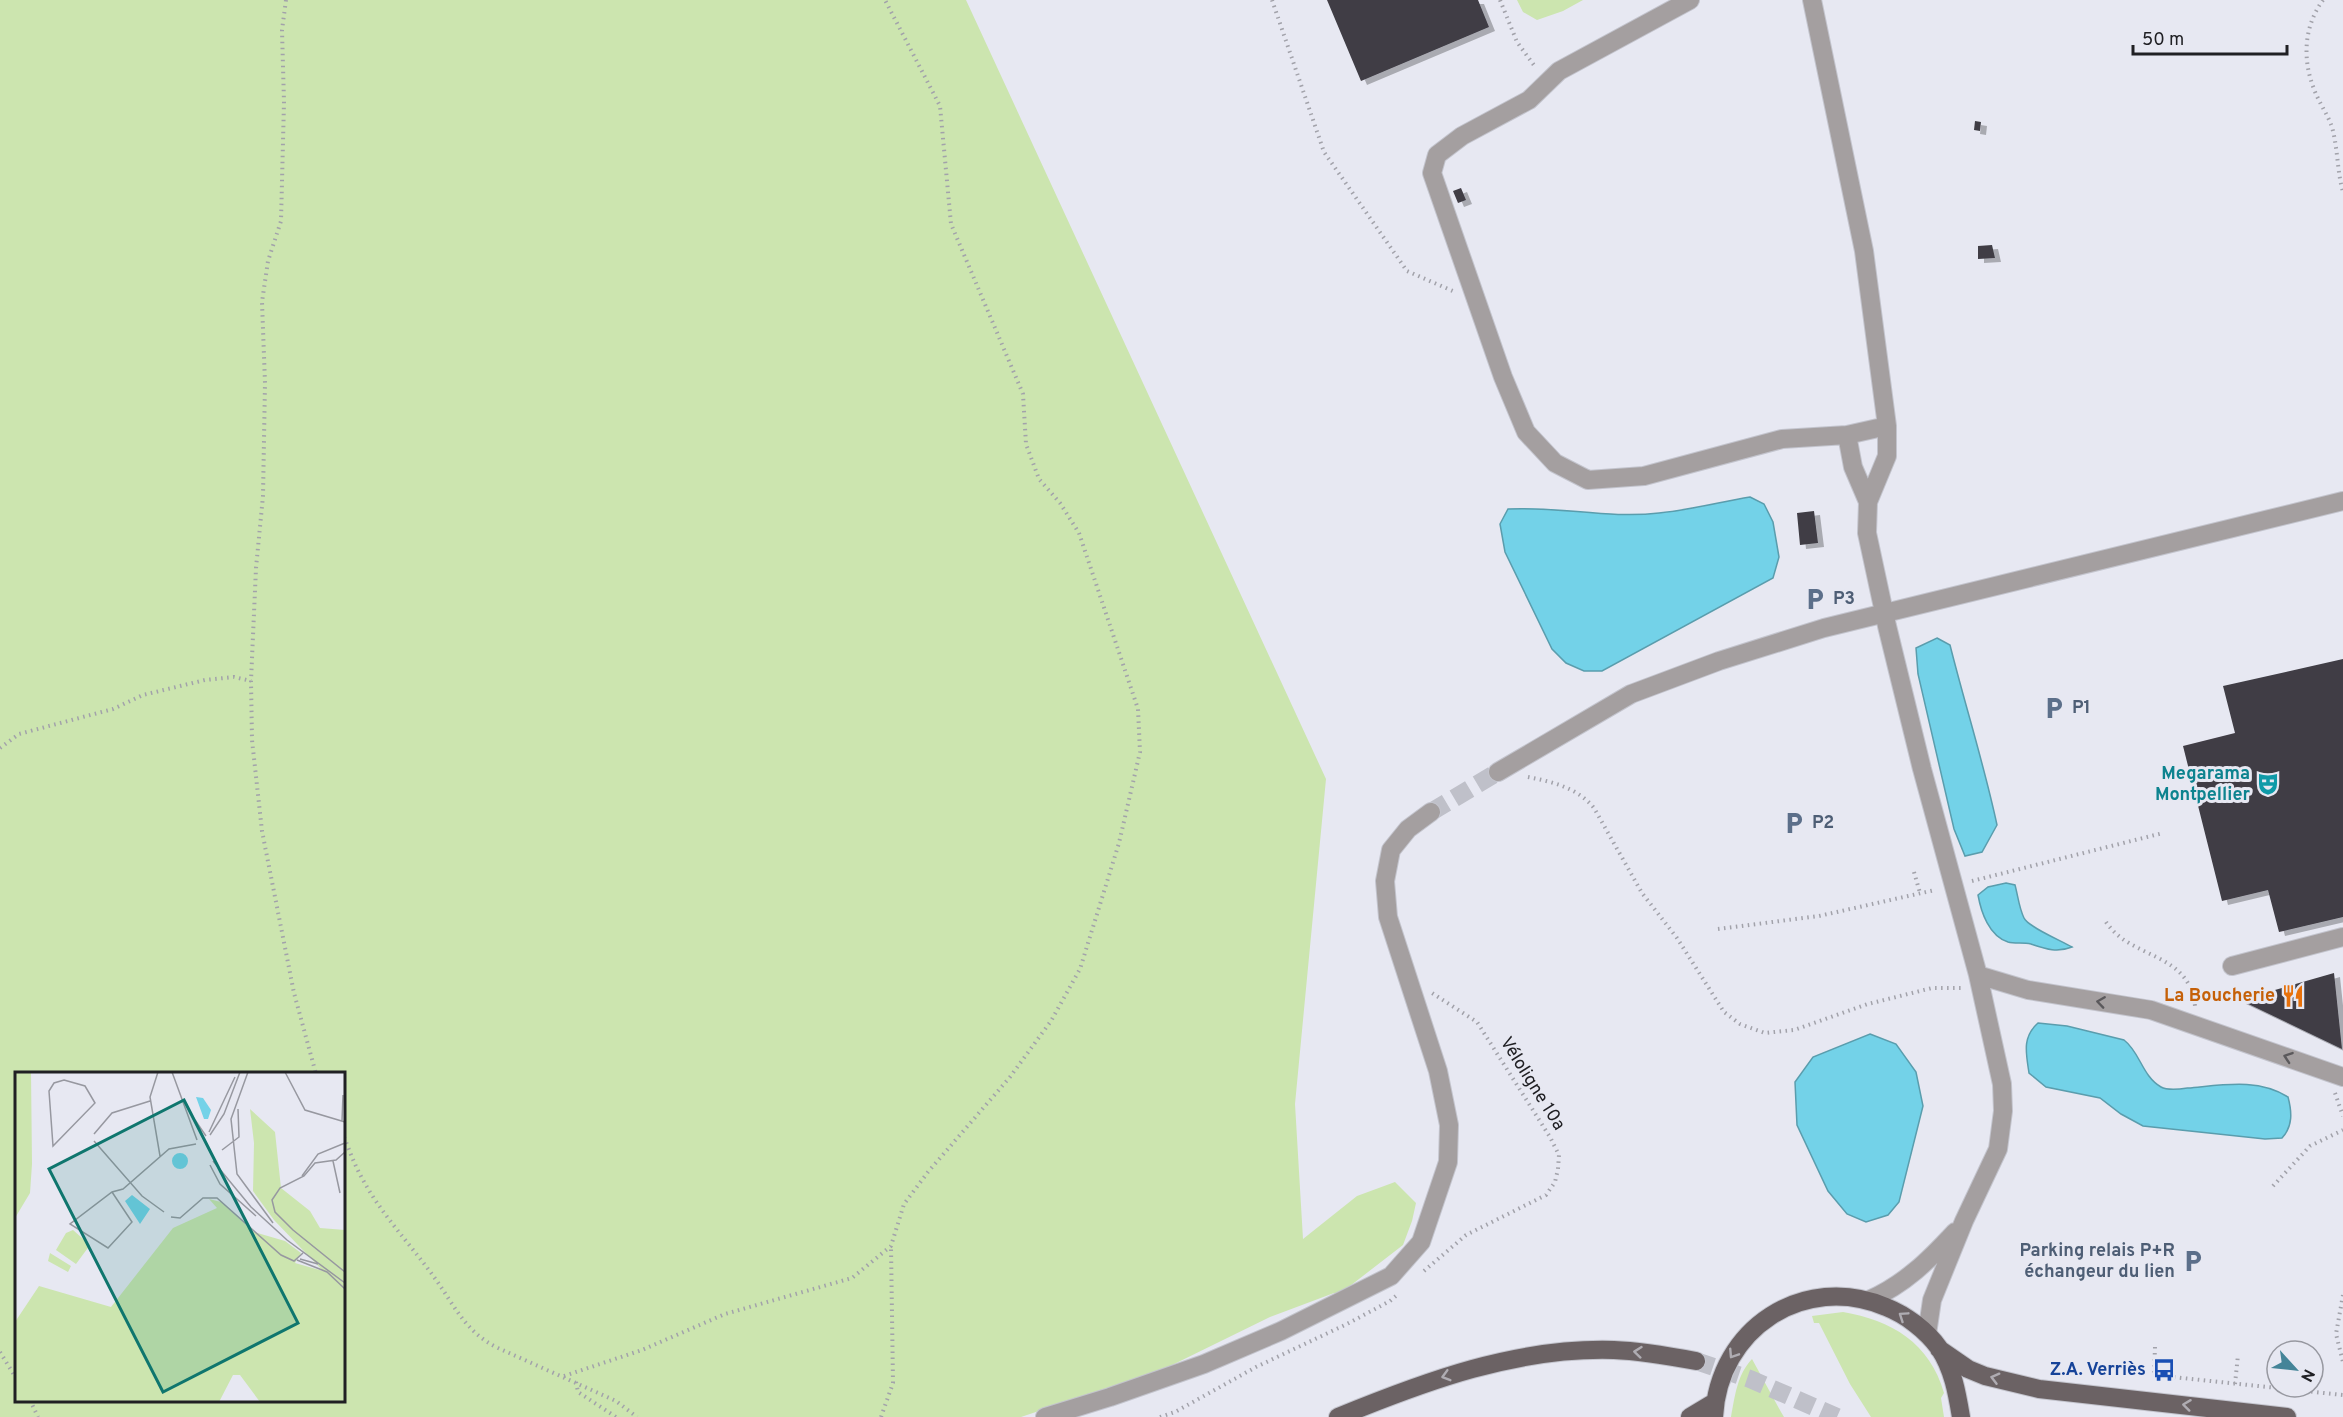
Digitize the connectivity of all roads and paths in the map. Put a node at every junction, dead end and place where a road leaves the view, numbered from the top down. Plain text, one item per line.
1 (286, 0) edge
2 (885, 0) edge
3 (1272, 0) edge
4 (1500, 0) edge
5 (1690, 0) edge
6 (1812, 0) edge
7 (2323, 0) edge
8 (1547, 83) junction
9 (2343, 192) edge
10 (1477, 302) junction
11 (1887, 426) junction
12 (1846, 435) junction
13 (2343, 501) edge
14 (1868, 502) junction
15 (1885, 614) junction
16 (251, 681) junction
17 (0, 748) edge
18 (1498, 772) tunnel mouth
19 (1520, 775) dead end
20 (1431, 812) tunnel mouth
21 (1914, 873) dead end
22 (1920, 893) dead end
23 (2106, 922) dead end
24 (2343, 937) edge
25 (2232, 966) dead end
26 (1980, 982) junction
27 (1426, 984) dead end
28 (2195, 1025) junction
29 (315, 1072) edge
30 (2343, 1077) edge
31 (2343, 1130) edge
32 (345, 1139) edge
33 (2273, 1186) dead end
34 (1964, 1221) junction
35 (891, 1246) junction
36 (1420, 1274) dead end
37 (1398, 1294) dead end
38 (2343, 1295) edge
39 (1869, 1300) junction
40 (1927, 1334) junction
41 (2155, 1347) dead end
42 (1939, 1349) junction
43 (0, 1352) edge
44 (2238, 1355) dead end
45 (1696, 1361) tunnel mouth
46 (2343, 1362) edge
47 (15, 1376) edge
48 (564, 1376) junction
49 (576, 1382) junction
50 (2235, 1384) junction
51 (2343, 1395) edge
52 (30, 1402) edge
53 (1714, 1409) edge
54 (38, 1417) edge
55 (616, 1417) edge
56 (637, 1417) edge
57 (881, 1417) edge
58 (1045, 1417) edge
59 (1160, 1417) edge
60 (1338, 1417) edge
61 (1690, 1417) edge
62 (1961, 1417) edge
63 (2287, 1417) edge

1 - 16 path
2 - 35 path
3 - 10 path
4 - 8 path
5 - 8 street
6 - 11 street
7 - 9 path
8 - 10 street
10 - 12 street
11 - 12 street
11 - 14 street
12 - 14 street
13 - 15 street
14 - 15 street
15 - 18 street
15 - 26 street
16 - 17 path
16 - 29 path
19 - 26 path
20 - 58 street
21 - 22 path
23 - 28 path
24 - 25 street
28 -> 26 street
26 - 34 street
27 - 36 path, Véloligne 10a
30 -> 28 street
31 - 33 path
32 - 48 path
34 - 39 street
34 - 40 street
35 - 48 path
35 - 57 path
37 - 59 path
38 - 46 path
40 -> 39 main road
39 -> 53 main road
40 - 42 main road
41 - 50 path
42 - 62 main road
63 -> 42 main road
43 - 47 path
44 - 50 path
45 -> 60 main road
48 - 49 path
49 - 55 path
49 - 56 path
50 - 51 path
52 - 54 path
53 - 61 main road

